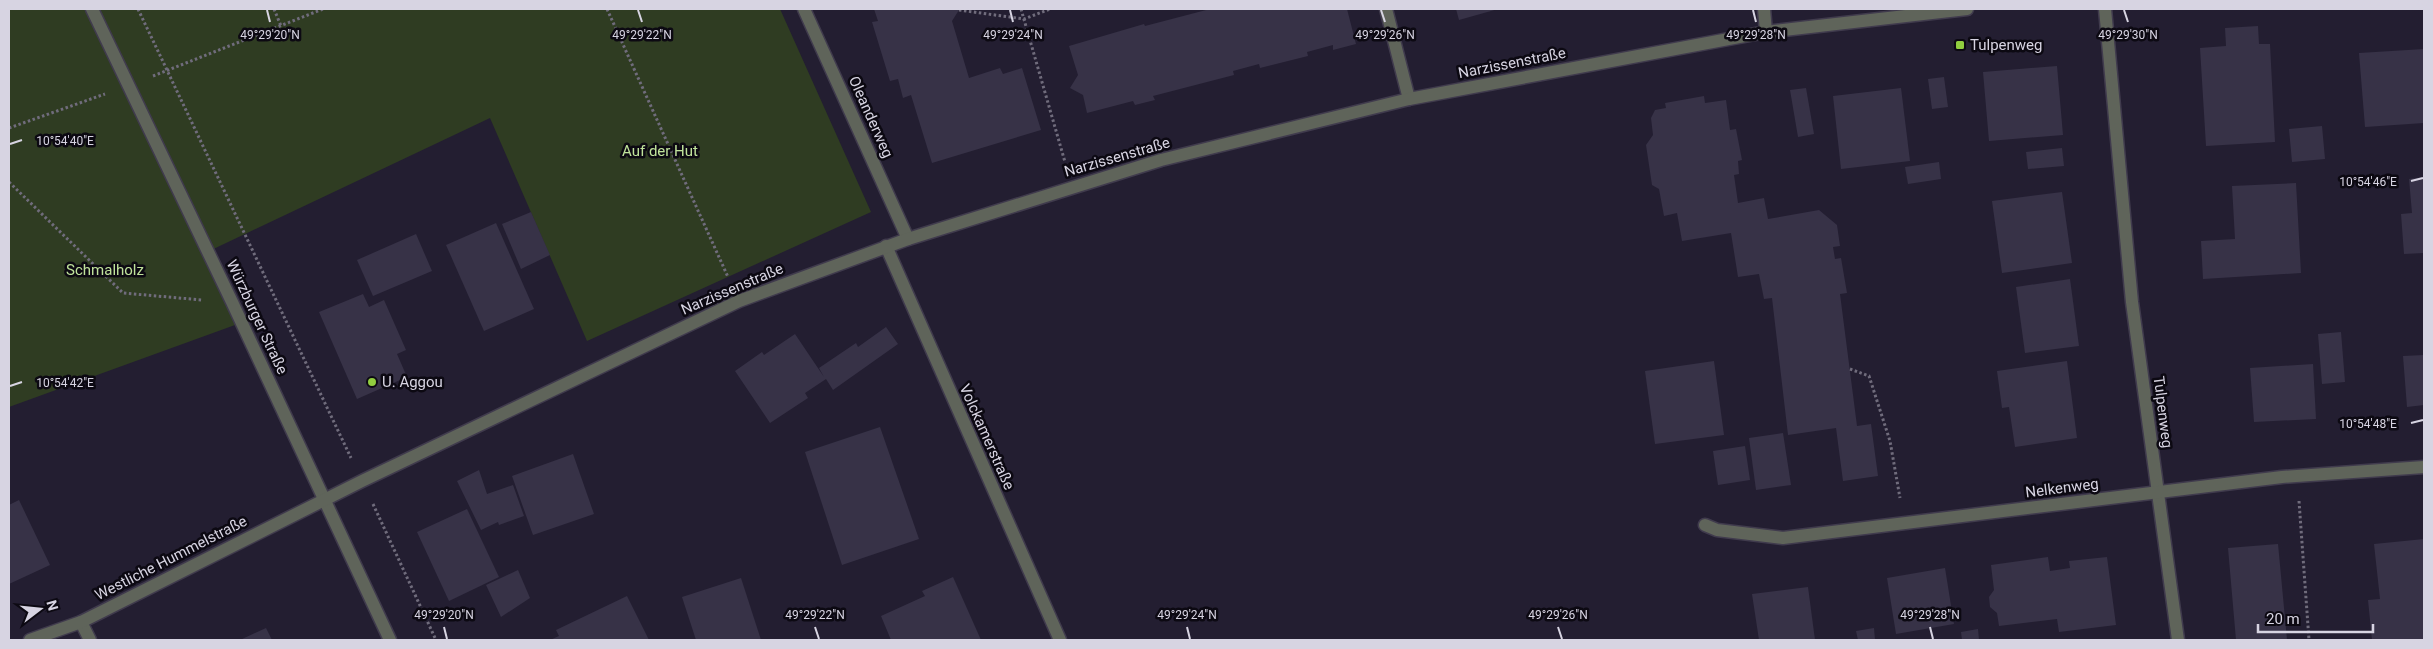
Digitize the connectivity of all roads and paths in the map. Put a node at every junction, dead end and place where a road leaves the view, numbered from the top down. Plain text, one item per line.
1 (92, 9) edge
2 (138, 9) edge
3 (274, 9) edge
4 (323, 9) edge
5 (607, 9) edge
6 (804, 9) edge
7 (1021, 9) edge
8 (1050, 9) edge
9 (1386, 9) edge
10 (1764, 9) edge
11 (1967, 9) edge
12 (2104, 9) edge
13 (959, 10) edge
14 (1024, 18) junction
15 (281, 26) junction
16 (1766, 32) junction
17 (167, 70) junction
18 (128, 86) junction
19 (1409, 99) junction
20 (9, 128) edge
21 (9, 182) edge
22 (1072, 187) junction
23 (908, 239) junction
24 (886, 246) junction
25 (739, 301) junction
26 (232, 302) junction
27 (1850, 369) dead end
28 (2424, 467) edge
29 (2297, 476) junction
30 (362, 481) junction
31 (2157, 492) junction
32 (324, 499) junction
33 (1903, 523) junction
34 (1705, 526) dead end
35 (81, 622) junction
36 (30, 640) edge
37 (90, 640) edge
38 (390, 640) edge
39 (436, 640) edge
40 (1060, 640) edge
41 (2178, 640) edge
42 (2309, 640) edge

1 - 18 street, Würzburger Straße
2 - 17 path
3 - 15 path
4 - 15 path
5 - 25 path
6 - 23 street, Oleanderweg
7 - 14 path
8 - 14 path
9 - 19 street
10 - 16 street
11 - 16 street, Narzissenstraße
12 - 31 street, Tulpenweg
13 - 14 path
14 - 22 path
15 - 17 path
16 - 19 street, Narzissenstraße
17 - 18 path
17 - 30 path
18 - 20 path
18 - 26 street, Würzburger Straße
19 - 22 street, Narzissenstraße
21 - 26 path
22 - 23 street, Narzissenstraße
23 - 24 street, Narzissenstraße
24 - 25 street, Narzissenstraße
24 - 40 street, Volckamerstraße
25 - 30 street, Narzissenstraße
26 - 32 street, Würzburger Straße
27 - 33 path
28 - 29 street, Nelkenweg
29 - 31 street, Nelkenweg
29 - 42 path
30 - 32 street, Narzissenstraße
30 - 39 path
31 - 33 street, Nelkenweg
31 - 41 street, Tulpenweg
32 - 35 street, Westliche Hummelstraße
32 - 38 street, Würzburger Straße
33 - 34 street, Nelkenweg
35 - 36 street, Westliche Hummelstraße
35 - 37 street

